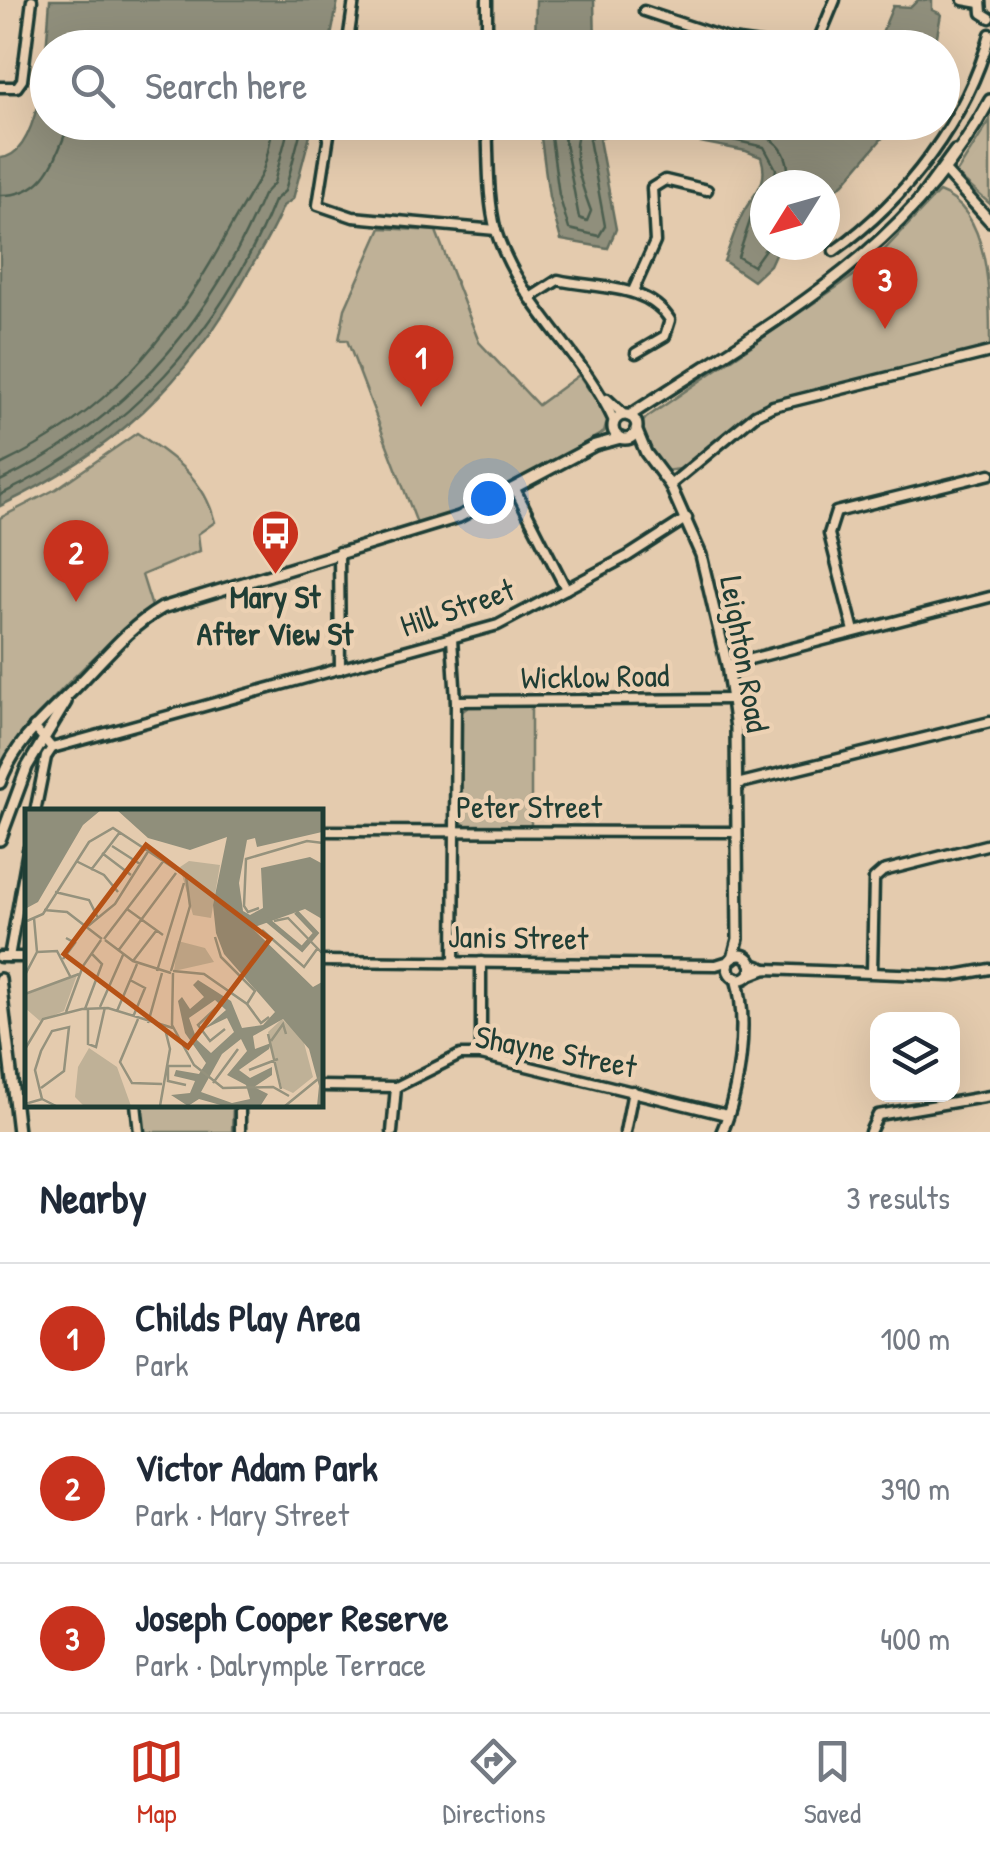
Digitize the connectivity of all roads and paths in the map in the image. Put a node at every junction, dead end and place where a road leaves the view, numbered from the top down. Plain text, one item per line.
1 (32, 0) edge
2 (354, 0) edge
3 (486, 0) edge
4 (835, 0) edge
5 (963, 0) edge
6 (981, 1) edge
7 (644, 10) dead end
8 (990, 18) edge
9 (350, 30) edge
10 (486, 30) edge
11 (702, 30) edge
12 (823, 30) edge
13 (990, 34) edge
14 (0, 87) edge
15 (990, 100) edge
16 (960, 106) edge
17 (328, 140) edge
18 (488, 140) edge
19 (940, 140) edge
20 (944, 170) junction
21 (936, 179) junction
22 (707, 190) dead end
23 (961, 190) junction
24 (988, 214) edge
25 (496, 230) junction
26 (840, 247) edge
27 (633, 291) junction
28 (530, 298) junction
29 (990, 352) edge
30 (636, 354) dead end
31 (600, 393) junction
32 (632, 421) junction
33 (614, 423) junction
34 (624, 438) junction
35 (595, 445) junction
36 (646, 454) junction
37 (990, 474) edge
38 (670, 485) junction
39 (515, 489) junction
40 (687, 518) junction
41 (339, 552) junction
42 (566, 589) junction
43 (990, 597) edge
44 (854, 631) junction
45 (452, 639) junction
46 (727, 665) junction
47 (340, 668) junction
48 (76, 687) junction
49 (734, 699) junction
50 (456, 702) junction
51 (990, 722) edge
52 (33, 726) junction
53 (43, 736) junction
54 (52, 748) junction
55 (0, 783) edge
56 (737, 784) junction
57 (35, 809) edge
58 (454, 830) junction
59 (322, 831) edge
60 (737, 832) junction
61 (0, 840) edge
62 (990, 844) edge
63 (25, 864) edge
64 (738, 939) junction
65 (5, 957) edge
66 (749, 960) junction
67 (322, 961) edge
68 (454, 962) junction
69 (481, 962) junction
70 (730, 963) junction
71 (766, 969) junction
72 (990, 969) edge
73 (872, 972) junction
74 (0, 978) edge
75 (742, 979) junction
76 (481, 1056) junction
77 (322, 1086) edge
78 (396, 1086) junction
79 (633, 1091) junction
80 (14, 1095) junction
81 (25, 1095) edge
82 (990, 1096) edge
83 (136, 1107) edge
84 (727, 1114) junction
85 (724, 1131) edge
86 (18, 1132) edge
87 (139, 1132) edge
88 (392, 1132) edge
89 (625, 1132) edge
90 (870, 1132) edge

1 - 14 street
2 - 9 street
3 - 10 street
4 - 12 street
5 - 6 street
6 - 8 street
7 - 11 street
13 - 16 street
15 - 20 street
17 - 25 street
18 - 25 street
19 - 26 street
20 - 21 street
20 - 23 street
21 - 23 street
21 - 32 street
22 - 27 street
23 - 24 street
25 - 28 street
27 - 28 street
27 - 30 street
28 - 31 street
29 - 38 street
31 - 32 street
31 - 33 street
32 - 33 street
32 - 34 street
32 - 36 street, Leighton Road
33 - 34 street
33 - 35 street
34 - 35 street
34 - 36 street, Leighton Road
35 - 39 street
36 - 38 street, Leighton Road
37 - 44 street
38 - 40 street, Leighton Road
39 - 41 street
39 - 42 street
40 - 42 street, Hill Street
40 - 46 street, Leighton Road
41 - 47 street
41 - 48 street
42 - 45 street, Hill Street
43 - 44 street
44 - 46 street
45 - 47 street, Hill Street
45 - 50 street
46 - 49 street, Leighton Road
47 - 54 street, Hill Street
48 - 52 street
48 - 53 street
49 - 50 street, Wicklow Road
49 - 56 street, Leighton Road
50 - 58 street
51 - 56 street
52 - 53 street
52 - 55 street
53 - 54 street
53 - 61 street
54 - 57 street
56 - 60 street, Leighton Road
58 - 59 street, Peter Street
58 - 60 street, Peter Street
58 - 68 street
60 - 64 street, Leighton Road
62 - 73 street
63 - 65 street
64 - 66 street, Leighton Road
64 - 70 street, Leighton Road
66 - 70 street
66 - 71 street
66 - 75 street
67 - 68 street, Janis Street
68 - 69 street, Janis Street
69 - 70 street, Janis Street
69 - 76 street
70 - 75 street
71 - 73 street
71 - 75 street
72 - 73 street
74 - 80 street
75 - 84 street
76 - 78 street, Shayne Street
76 - 79 street, Shayne Street
77 - 78 street, Shayne Street
78 - 88 street
79 - 84 street, Shayne Street
79 - 89 street
80 - 81 street
80 - 86 street
82 - 90 street
83 - 87 street
84 - 85 street

